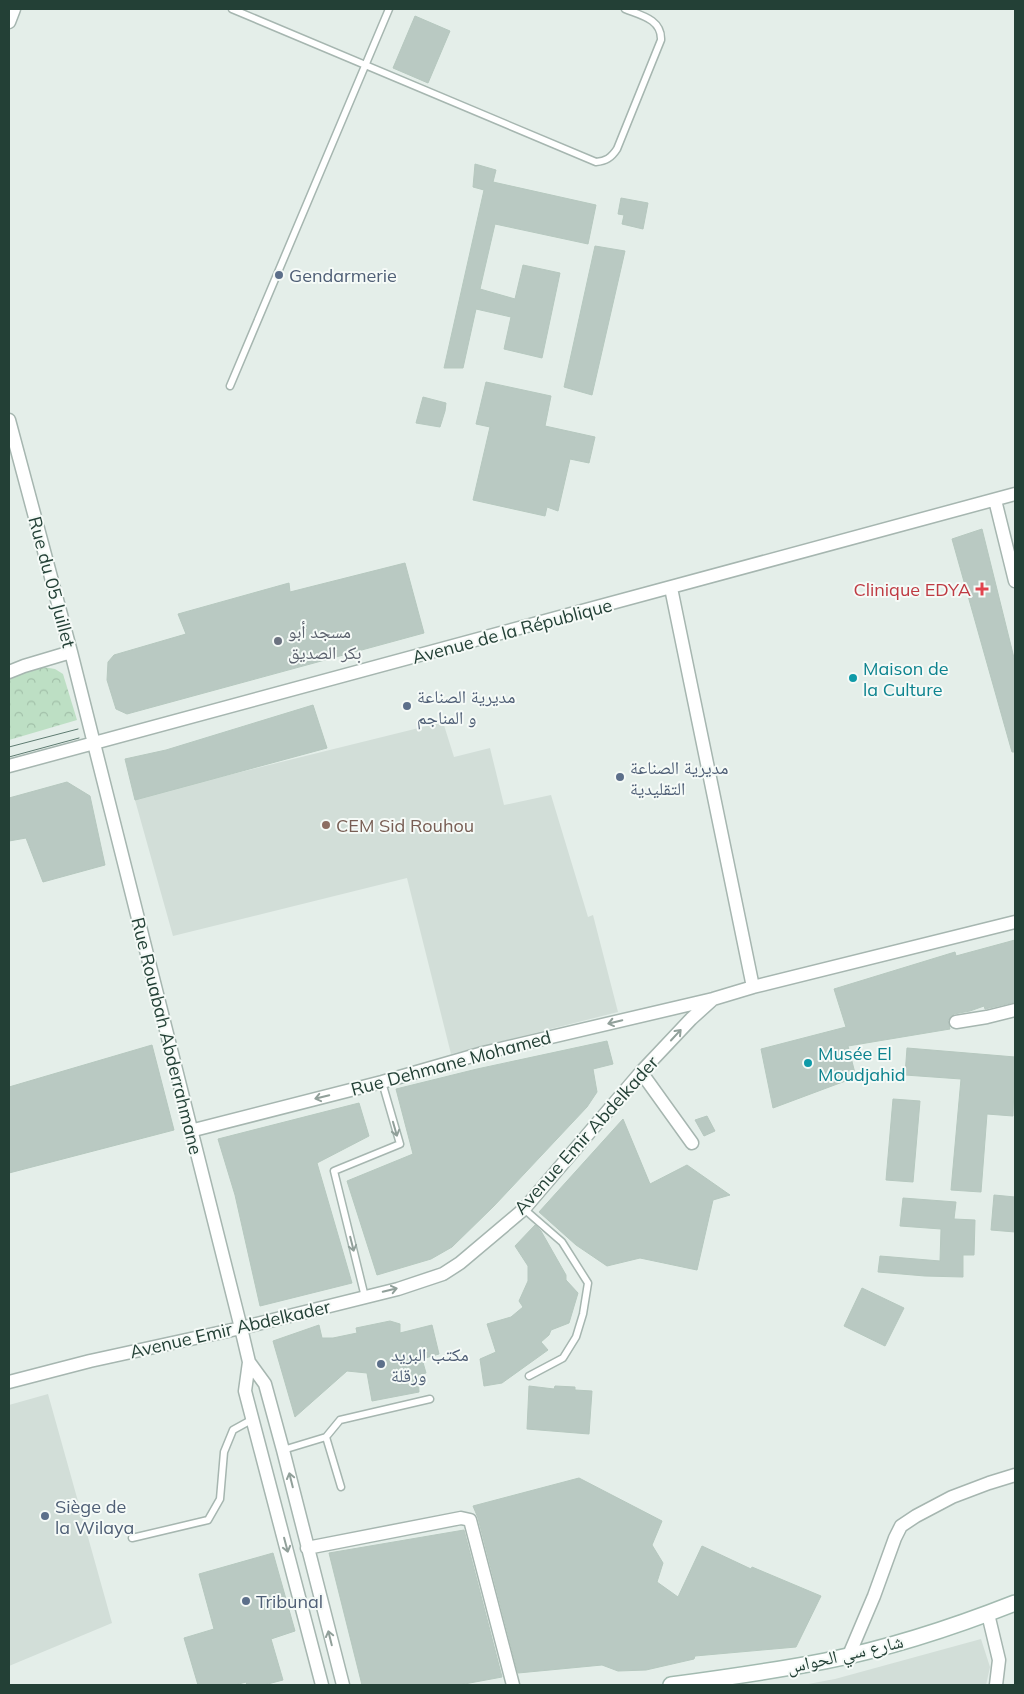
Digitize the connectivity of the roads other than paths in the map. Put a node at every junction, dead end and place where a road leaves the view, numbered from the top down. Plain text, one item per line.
1 (14, 9) edge
2 (232, 9) edge
3 (389, 9) edge
4 (625, 9) edge
5 (9, 22) edge
6 (365, 66) junction
7 (230, 386) dead end
8 (9, 420) edge
9 (1015, 494) edge
10 (995, 500) junction
11 (1015, 581) edge
12 (671, 588) junction
13 (71, 652) junction
14 (9, 672) edge
15 (93, 744) junction
16 (9, 766) edge
17 (1015, 922) edge
18 (753, 986) junction
19 (713, 999) junction
20 (1015, 1010) edge
21 (956, 1022) dead end
22 (641, 1072) junction
23 (382, 1082) junction
24 (190, 1131) junction
25 (692, 1143) dead end
26 (524, 1209) junction
27 (365, 1297) junction
28 (241, 1328) junction
29 (249, 1362) junction
30 (529, 1376) dead end
31 (9, 1382) edge
32 (430, 1399) dead end
33 (253, 1419) junction
34 (326, 1437) junction
35 (283, 1450) junction
36 (1015, 1475) edge
37 (341, 1487) dead end
38 (132, 1538) dead end
39 (307, 1548) junction
40 (1015, 1603) edge
41 (988, 1614) junction
42 (849, 1656) junction
43 (322, 1685) edge
44 (343, 1685) edge
45 (513, 1685) edge
46 (671, 1685) edge
47 (996, 1685) edge

1 - 5 street
2 - 6 lane
3 - 6 lane
4 - 6 lane
6 - 7 lane
8 - 13 street, Rue du 05 Juillet
9 - 10 street, Avenue de la République
10 - 11 street
10 - 12 street, Avenue de la République
12 - 15 street, Avenue de la République
12 - 18 street
13 - 14 street
13 - 15 street, Rue du 05 Juillet
15 - 16 street, Avenue de la République
15 - 24 street, Rue Rouabah Abderrahmane
17 - 18 street, Avenue Emir Abdelkader
18 - 19 street, Avenue Emir Abdelkader
22 -> 19 street, Avenue Emir Abdelkader
19 -> 23 street, Rue Dehmane Mohamed
20 - 21 street
22 - 25 street
22 - 26 street, Avenue Emir Abdelkader
23 -> 24 street, Rue Dehmane Mohamed
23 -> 27 lane
24 - 28 street, Rue Rouabah Abderrahmane
27 -> 26 street, Avenue Emir Abdelkader
26 - 30 lane
27 - 28 street, Avenue Emir Abdelkader
28 - 29 street, Rue Rouabah Abderrahmane
28 - 31 street, Avenue Emir Abdelkader
29 - 33 street
29 - 35 street
32 - 34 lane
33 - 38 lane
33 -> 43 street
34 - 35 lane
34 - 37 lane
39 -> 35 street
36 - 42 street
44 -> 39 street
39 - 45 street
40 - 41 street, شارع سي الحواس
41 - 42 street, شارع سي الحواس
41 - 47 street
42 - 46 street, شارع سي الحواس

